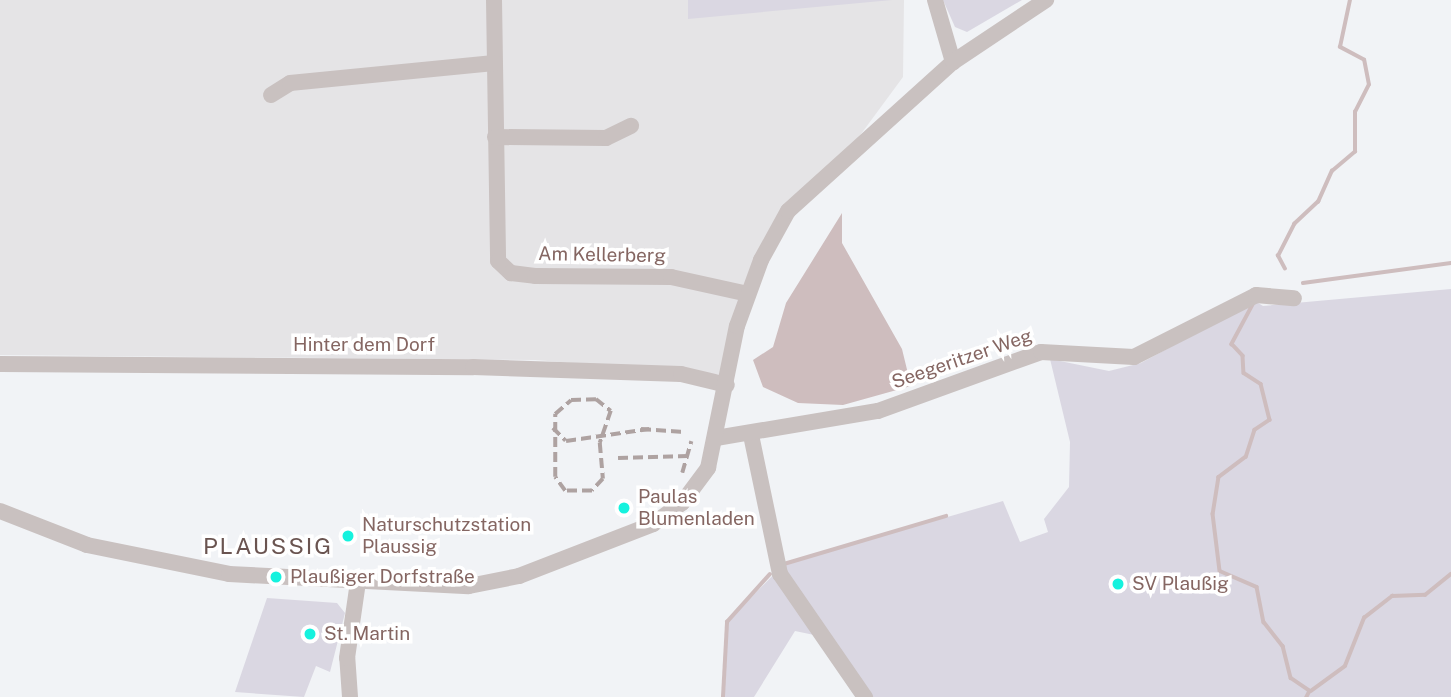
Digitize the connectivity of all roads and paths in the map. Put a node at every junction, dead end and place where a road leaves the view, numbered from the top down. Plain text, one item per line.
1 (494, 0) edge
2 (935, 0) edge
3 (1046, 0) edge
4 (953, 62) junction
5 (494, 63) junction
6 (271, 95) dead end
7 (631, 126) dead end
8 (495, 137) junction
9 (748, 294) junction
10 (1294, 298) dead end
11 (0, 364) edge
12 (727, 385) junction
13 (751, 435) junction
14 (716, 438) junction
15 (0, 511) edge
16 (358, 582) junction
17 (350, 697) edge
18 (865, 697) edge

1 - 5 street, Am Kellerberg
2 - 4 street
3 - 4 street
4 - 9 street
5 - 6 street
5 - 8 street, Am Kellerberg
7 - 8 street
8 - 9 street, Am Kellerberg
9 - 12 street
10 - 13 street, Seegeritzer Weg
11 - 12 street, Hinter dem Dorf
12 - 14 street
13 - 14 street, Seegeritzer Weg
13 - 18 street
14 - 16 street
15 - 16 street
16 - 17 street

